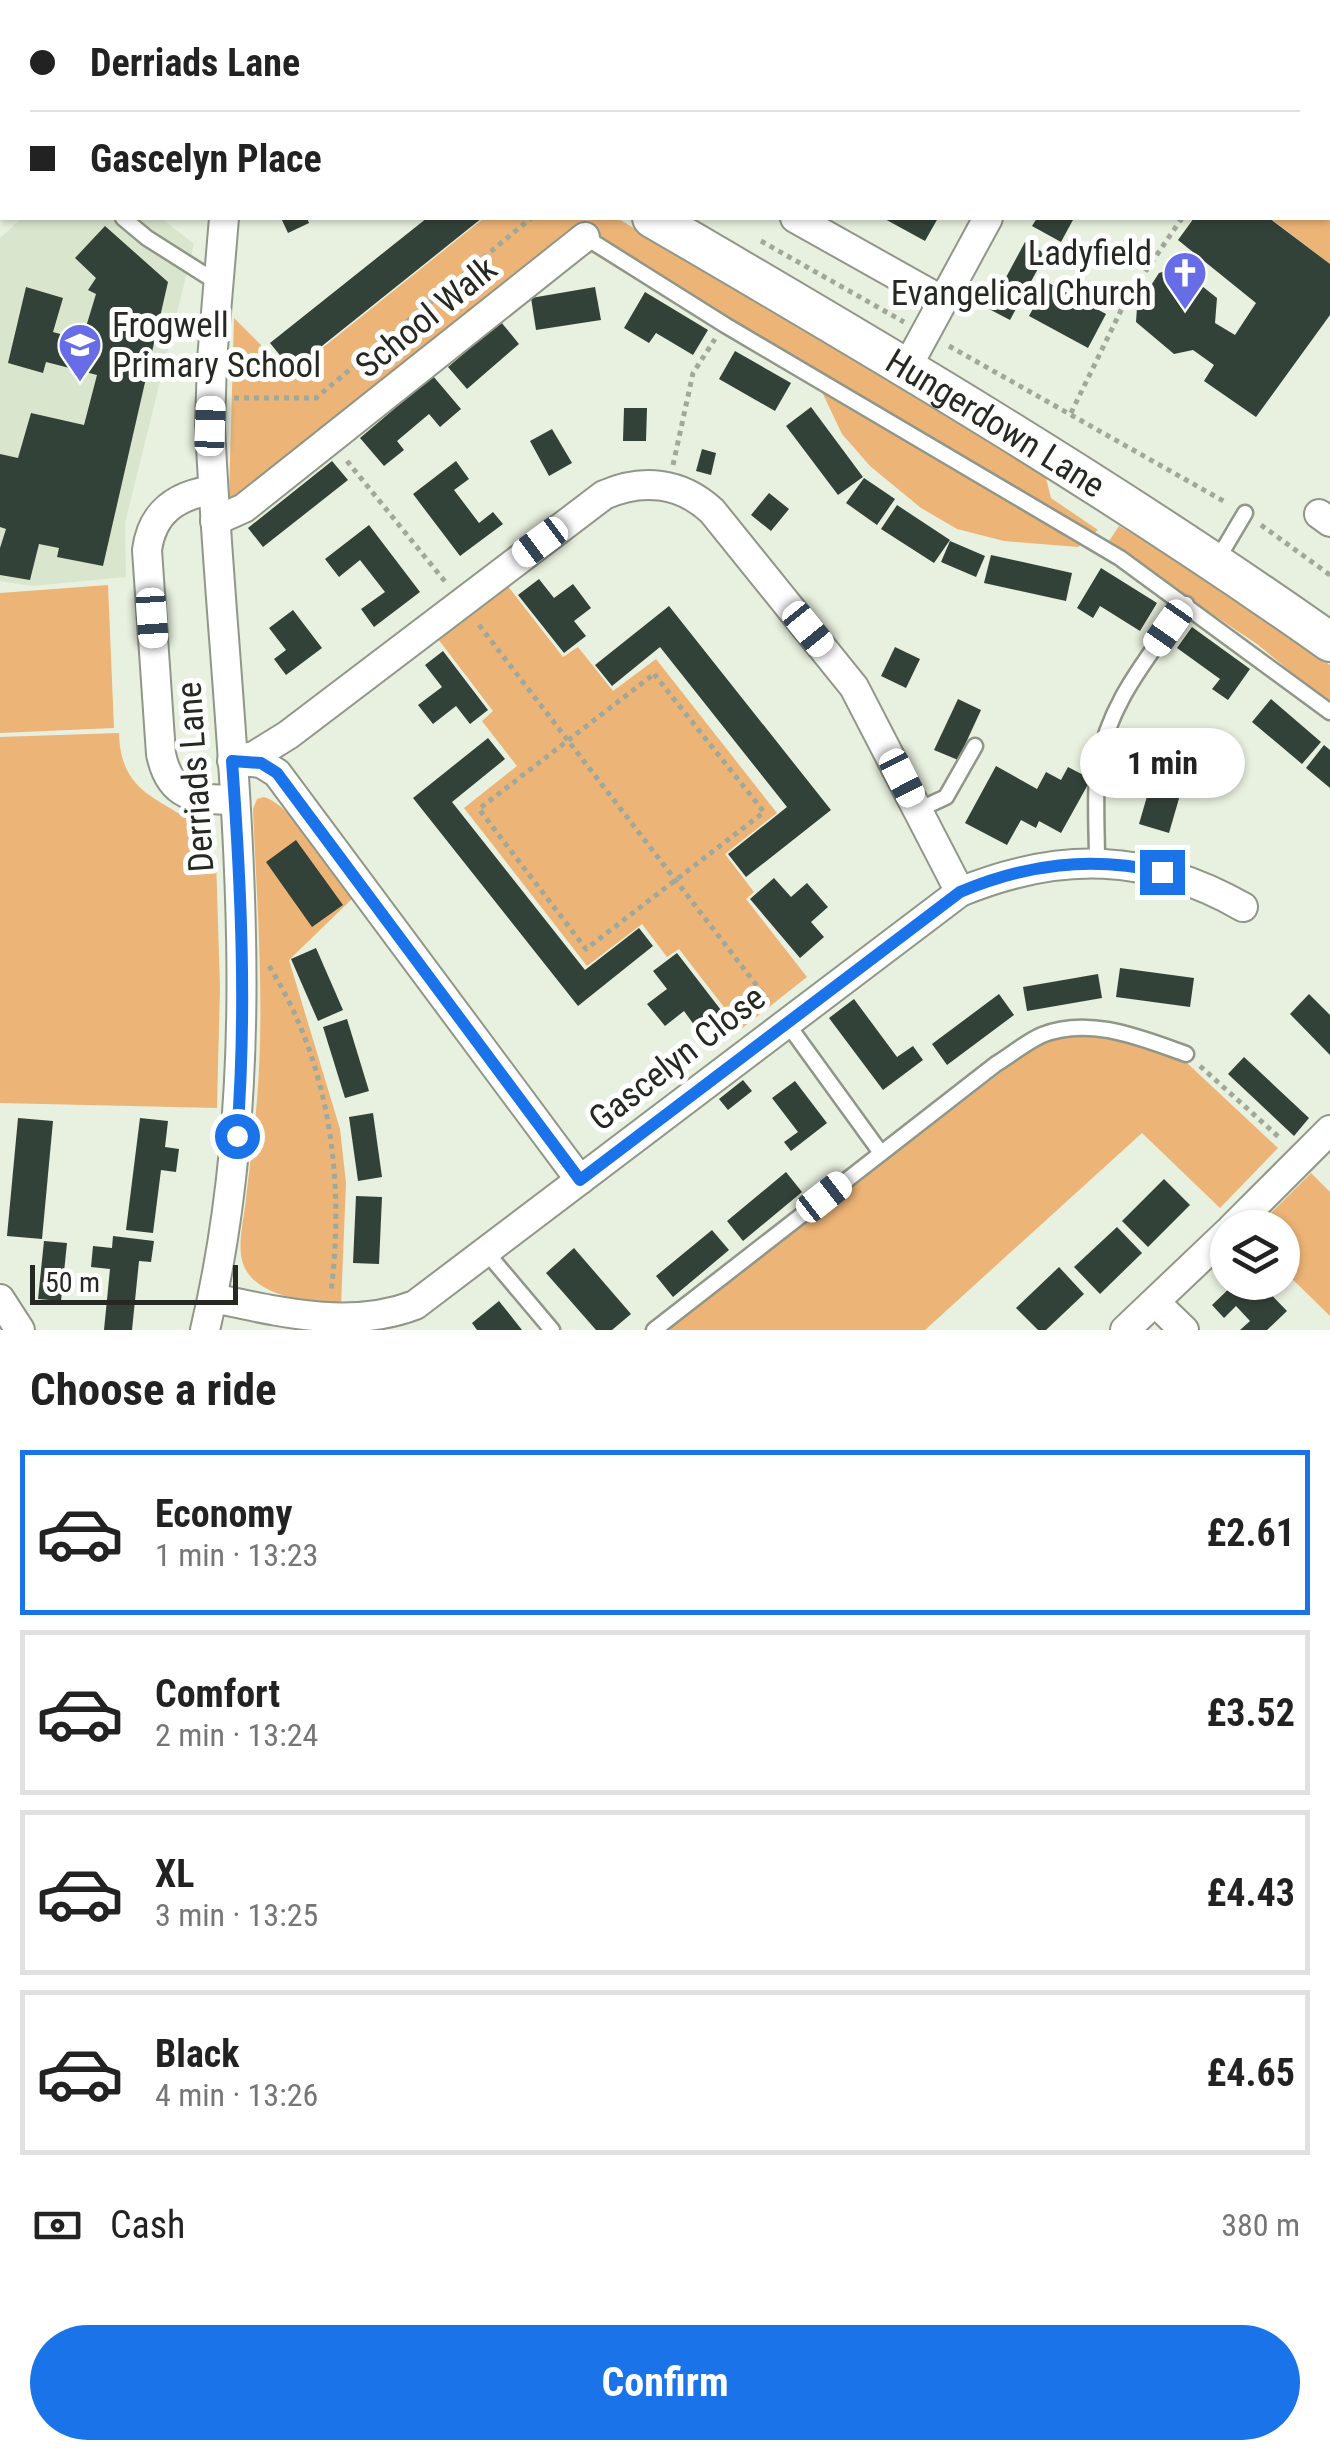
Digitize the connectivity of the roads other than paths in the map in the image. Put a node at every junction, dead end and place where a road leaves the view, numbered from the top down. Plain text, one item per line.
1 (125, 220) edge
2 (224, 220) edge
3 (655, 220) edge
4 (799, 220) edge
5 (987, 220) edge
6 (585, 237) joint
7 (218, 283) junction
8 (941, 300) junction
9 (908, 367) junction
10 (213, 490) junction
11 (1245, 513) road end
12 (214, 521) junction
13 (1216, 563) junction
14 (1186, 604) junction
15 (1330, 642) edge
16 (1330, 712) edge
17 (288, 735) junction
18 (974, 746) dead end
19 (232, 761) junction
20 (284, 783) junction
21 (235, 800) junction
22 (918, 810) junction
23 (1097, 862) junction
24 (960, 892) junction
25 (1243, 907) dead end
26 (786, 1022) junction
27 (1186, 1054) road end
28 (1330, 1130) edge
29 (881, 1152) junction
30 (580, 1180) junction
31 (1250, 1210) edge
32 (1210, 1250) edge
33 (486, 1253) junction
34 (213, 1298) junction
35 (0, 1299) edge
36 (1156, 1303) junction
37 (20, 1330) edge
38 (205, 1330) edge
39 (552, 1330) edge
40 (654, 1330) edge
41 (1125, 1330) edge
42 (1184, 1330) edge

1 - 7 lane
2 - 7 street, Derriads Lane
3 - 9 main road, Hungerdown Lane
4 - 8 street
5 - 8 street
6 - 12 street, School Walk
6 - 14 lane
7 - 10 street, Derriads Lane
8 - 9 street
9 - 13 main road, Hungerdown Lane
10 - 12 street, Derriads Lane
10 - 21 street
11 - 13 lane
12 - 19 street, Derriads Lane
13 - 15 main road, Hungerdown Lane
14 - 16 lane
14 - 23 lane
17 - 19 street
17 - 20 street
17 - 22 street
18 - 22 lane
19 - 20 street
19 - 21 street, Derriads Lane
20 - 30 street
21 - 34 street, Derriads Lane
22 - 24 street
23 - 24 street, Gascelyn Close
23 - 25 street, Gascelyn Close
24 - 26 street, Gascelyn Close
26 - 29 lane
26 - 30 street, Gascelyn Close
27 - 29 lane
28 - 31 street
29 - 40 lane
30 - 33 street, Gascelyn Close
32 - 36 street
33 - 34 street, Gascelyn Close
33 - 39 lane
34 - 38 street, Derriads Lane
35 - 37 street
36 - 41 street
36 - 42 street

